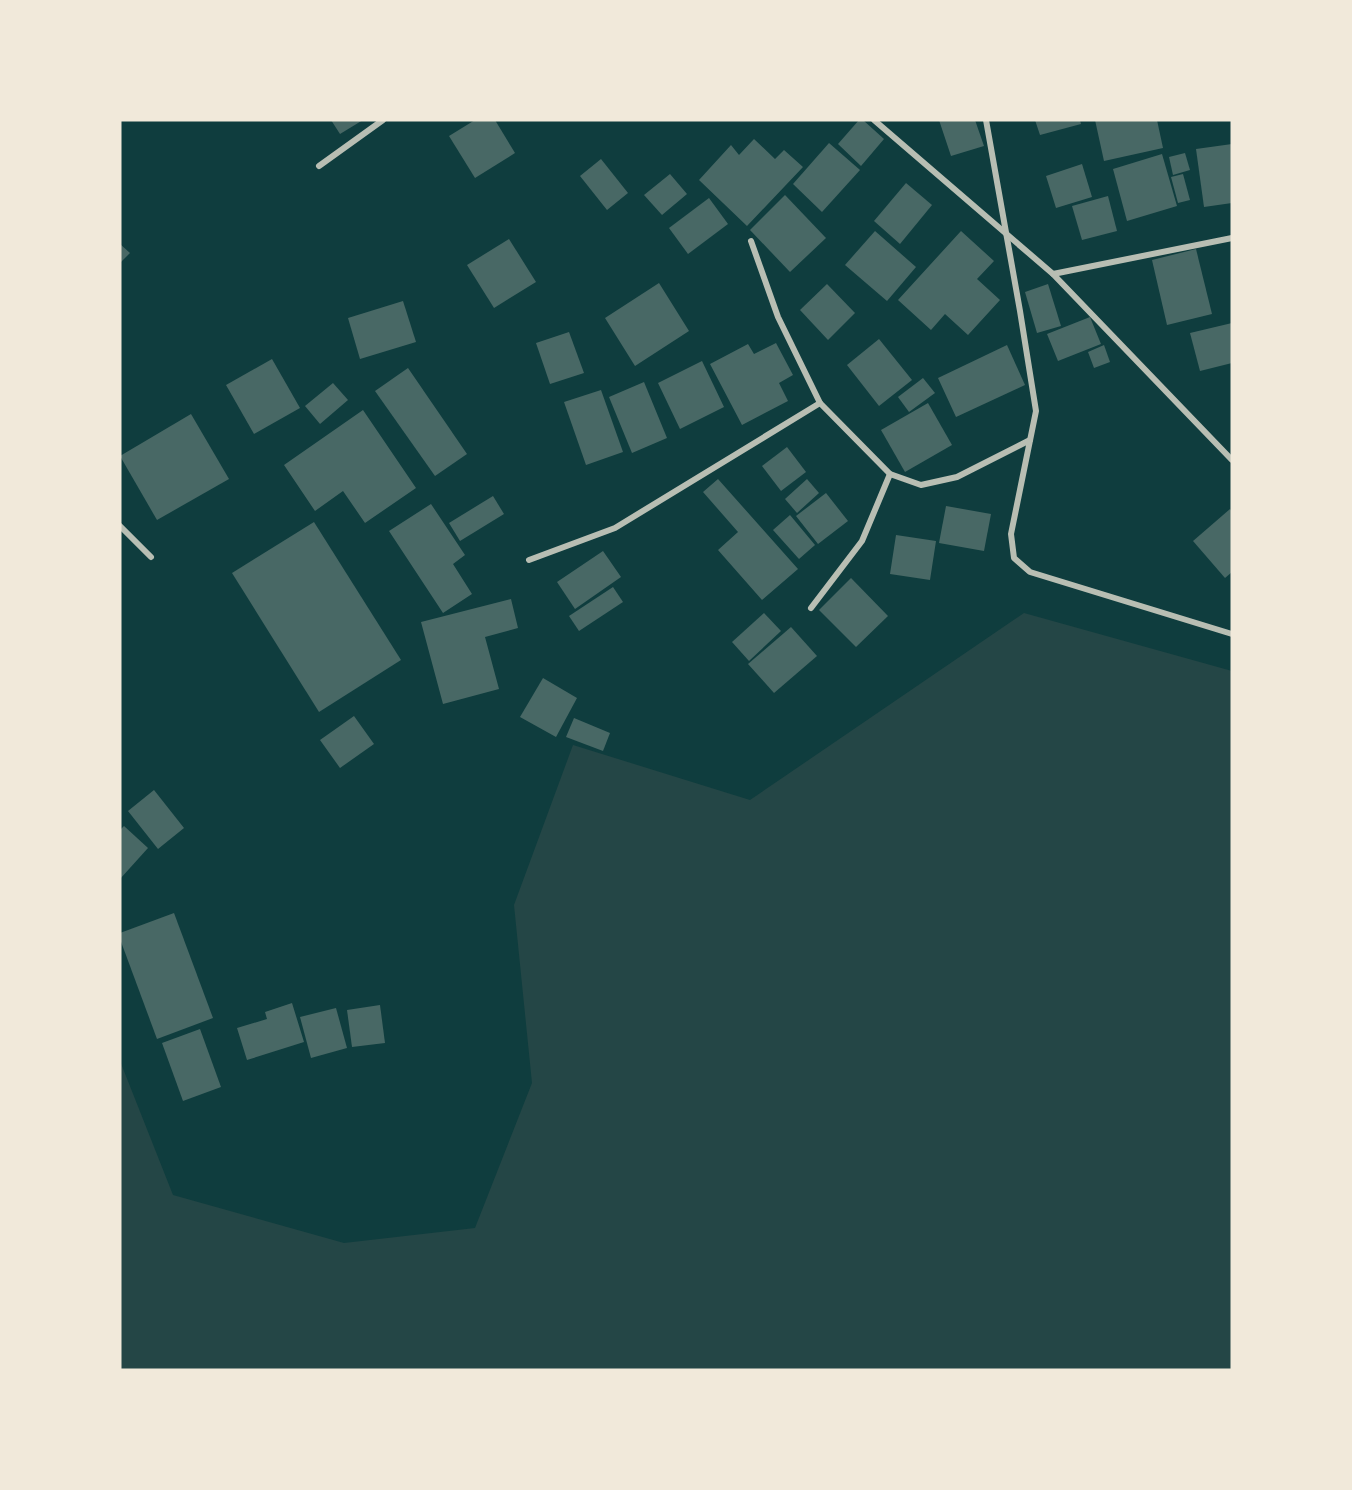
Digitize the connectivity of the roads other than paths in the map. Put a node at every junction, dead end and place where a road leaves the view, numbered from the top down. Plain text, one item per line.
1 (383, 120) edge
2 (874, 120) edge
3 (986, 120) edge
4 (319, 166) dead end
5 (1006, 233) junction
6 (1232, 238) edge
7 (751, 241) dead end
8 (1053, 274) junction
9 (820, 403) junction
10 (1030, 440) junction
11 (1232, 460) edge
12 (890, 474) junction
13 (120, 526) edge
14 (151, 557) dead end
15 (529, 560) dead end
16 (811, 608) dead end
17 (1232, 634) edge

1 - 4 street
2 - 5 street
3 - 5 street
5 - 8 street
5 - 10 street
6 - 8 street
7 - 9 street
8 - 11 street
9 - 12 street
9 - 15 street
10 - 12 street
10 - 17 street
12 - 16 street
13 - 14 street

